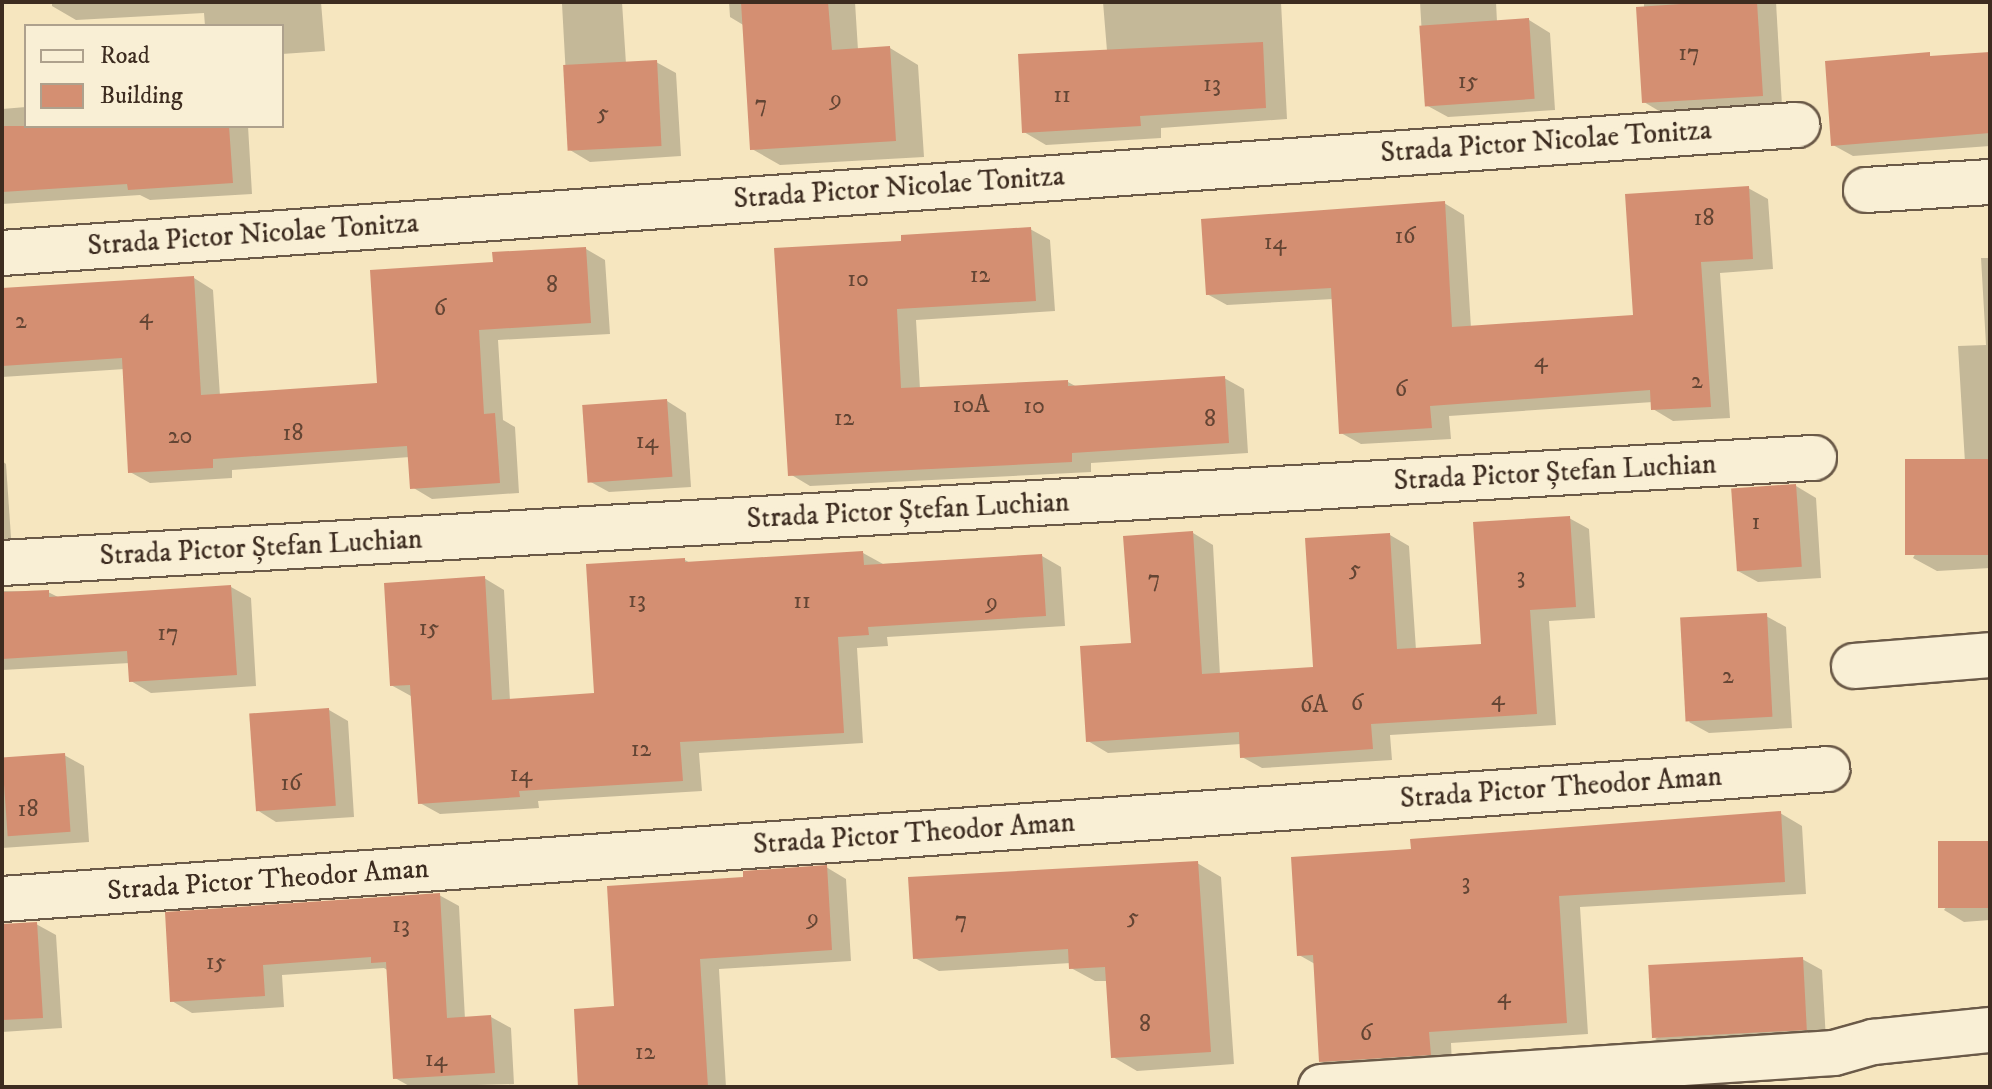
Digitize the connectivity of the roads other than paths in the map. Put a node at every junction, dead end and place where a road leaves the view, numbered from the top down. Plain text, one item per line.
1 (1797, 125) dead end
2 (1990, 182) edge
3 (1866, 190) dead end
4 (2, 253) edge
5 (1814, 458) dead end
6 (2, 563) edge
7 (1990, 655) edge
8 (1854, 666) dead end
9 (1827, 769) dead end
10 (2, 899) edge
11 (1990, 1030) edge
12 (1836, 1070) edge
13 (1321, 1087) edge

1 - 4 street, Strada Pictor Nicolae Tonitza
2 - 3 street
5 - 6 street, Strada Pictor Ștefan Luchian
7 - 8 street
9 - 10 street, Strada Pictor Theodor Aman
11 - 12 street
12 - 13 street

